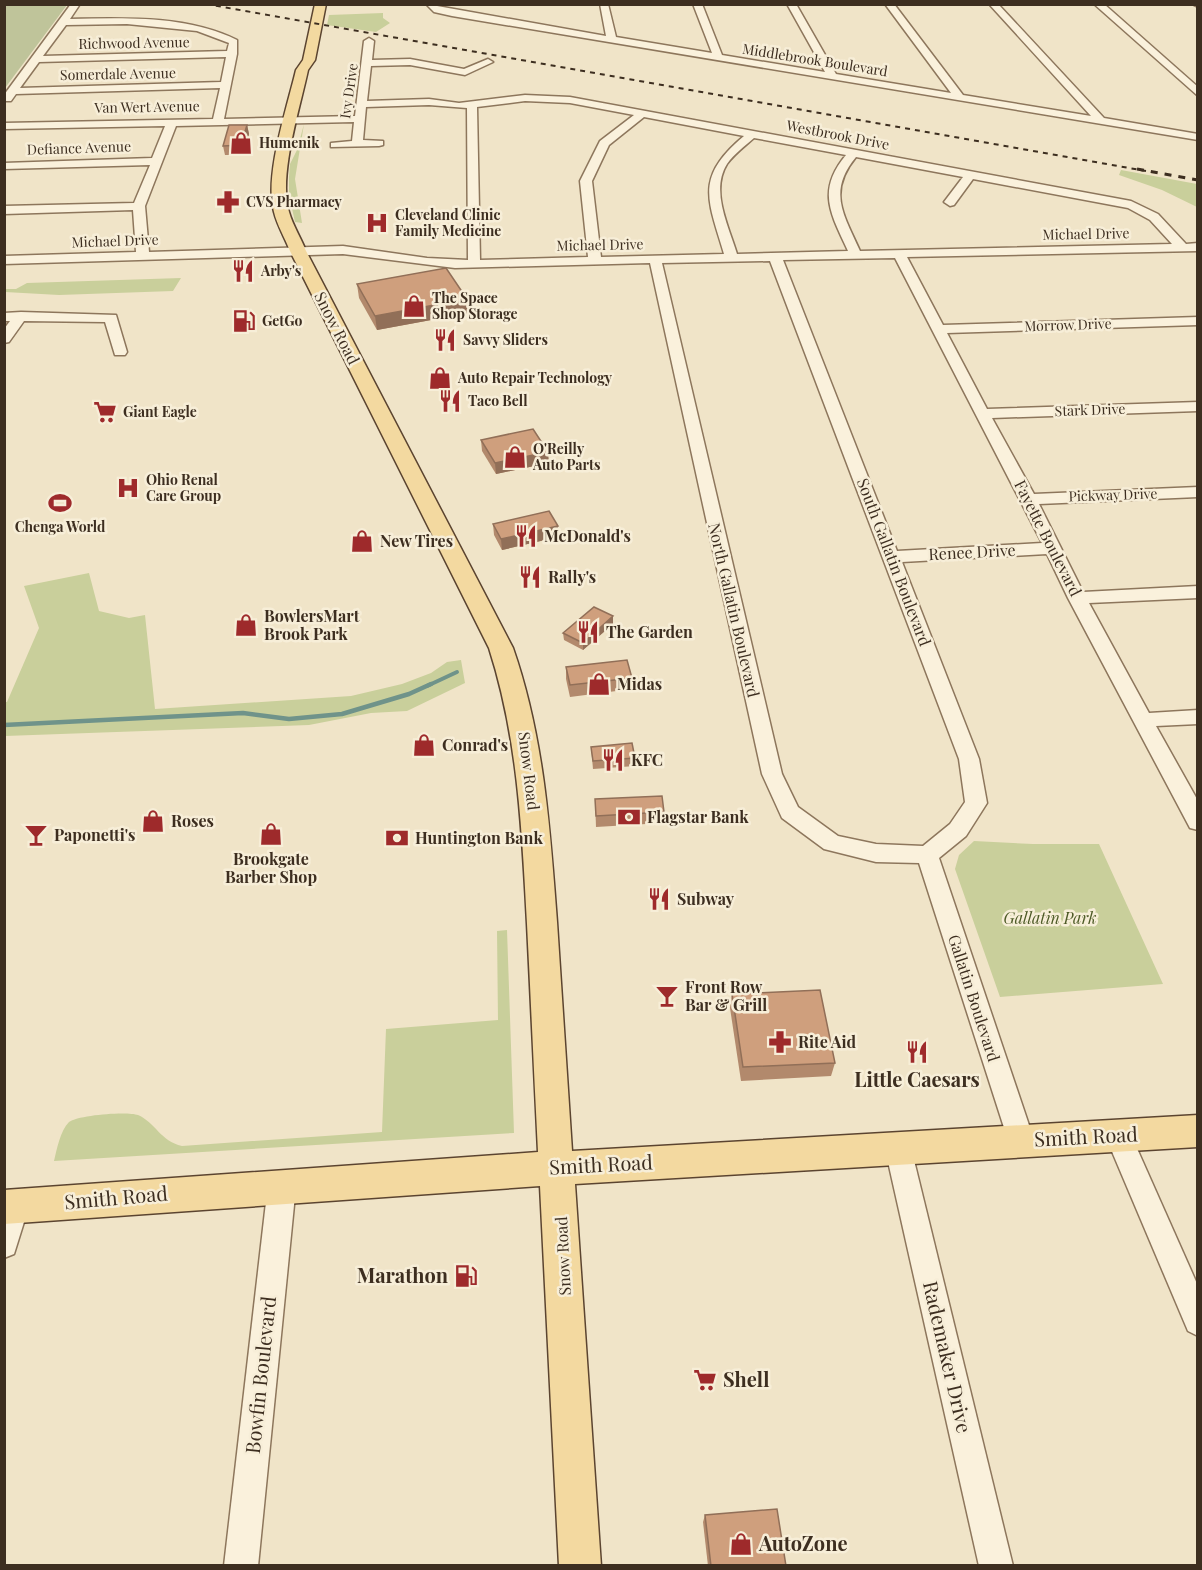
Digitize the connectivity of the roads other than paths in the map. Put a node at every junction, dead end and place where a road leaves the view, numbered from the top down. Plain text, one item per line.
1 (76, 4) edge
2 (312, 4) edge
3 (321, 4) edge
4 (430, 4) edge
5 (604, 4) edge
6 (697, 4) edge
7 (791, 4) edge
8 (889, 4) edge
9 (993, 4) edge
10 (1098, 4) edge
11 (517, 12) dead end
12 (63, 22) junction
13 (502, 22) junction
14 (612, 40) junction
15 (372, 45) dead end
16 (232, 54) junction
17 (718, 57) junction
18 (36, 59) junction
19 (488, 62) dead end
20 (367, 63) junction
21 (302, 70) junction
22 (832, 76) junction
23 (225, 85) junction
24 (13, 91) junction
25 (1197, 93) edge
26 (960, 98) junction
27 (4, 102) edge
28 (360, 104) junction
29 (472, 105) junction
30 (643, 113) junction
31 (359, 117) junction
32 (291, 119) junction
33 (218, 121) junction
34 (172, 122) junction
35 (1102, 122) junction
36 (4, 126) edge
37 (753, 134) junction
38 (1197, 137) edge
39 (379, 143) dead end
40 (357, 144) junction
41 (335, 145) dead end
42 (853, 153) junction
43 (155, 161) junction
44 (4, 166) edge
45 (970, 175) junction
46 (950, 202) dead end
47 (139, 206) junction
48 (4, 210) edge
49 (1197, 246) edge
50 (1182, 247) junction
51 (298, 251) junction
52 (899, 254) junction
53 (143, 255) junction
54 (856, 255) junction
55 (775, 256) junction
56 (732, 258) junction
57 (655, 259) junction
58 (4, 260) edge
59 (595, 260) junction
60 (474, 264) junction
61 (21, 316) junction
62 (4, 317) edge
63 (1197, 321) edge
64 (939, 329) junction
65 (4, 339) edge
66 (120, 352) dead end
67 (1197, 406) edge
68 (982, 414) junction
69 (1197, 492) edge
70 (1029, 499) junction
71 (1052, 549) junction
72 (893, 556) junction
73 (1197, 592) edge
74 (1077, 598) junction
75 (1197, 717) edge
76 (1144, 720) junction
77 (1197, 822) edge
78 (927, 855) junction
79 (1197, 1131) edge
80 (1118, 1135) junction
81 (1021, 1140) junction
82 (898, 1148) junction
83 (558, 1167) junction
84 (282, 1185) junction
85 (10, 1207) edge
86 (4, 1244) edge
87 (1197, 1321) edge
88 (241, 1566) edge
89 (580, 1566) edge
90 (996, 1566) edge

1 - 12 street
2 - 21 main road, Snow Road
3 - 21 main road, Snow Road
4 - 13 street, Middlebrook Boulevard
5 - 14 street
6 - 17 street
7 - 22 street
8 - 26 street
9 - 35 street
10 - 25 street
11 - 13 street
12 - 16 street
12 - 18 street
13 - 14 street, Middlebrook Boulevard
14 - 17 street, Middlebrook Boulevard
15 - 20 street, Ivy Drive
16 - 18 street, Richwood Avenue
16 - 23 street
17 - 22 street, Middlebrook Boulevard
18 - 24 street
19 - 20 street
20 - 28 street, Ivy Drive
21 - 32 main road, Snow Road
22 - 26 street, Middlebrook Boulevard
23 - 24 street, Somerdale Avenue
23 - 33 street
24 - 27 street
26 - 35 street, Middlebrook Boulevard
28 - 29 street, Westbrook Drive
28 - 31 street, Ivy Drive
29 - 30 street, Westbrook Drive
29 - 60 street
30 - 37 street, Westbrook Drive
30 - 59 street
31 - 32 street, Van Wert Avenue
31 - 40 street, Ivy Drive
32 - 33 street, Van Wert Avenue
32 - 51 main road, Snow Road
33 - 34 street, Van Wert Avenue
34 - 36 street, Van Wert Avenue
34 - 43 street
35 - 38 street, Middlebrook Boulevard
37 - 42 street, Westbrook Drive
37 - 56 street
39 - 40 street
40 - 41 street
42 - 45 street, Westbrook Drive
42 - 54 street
43 - 44 street, Defiance Avenue
43 - 47 street
45 - 46 street
45 - 50 street, Westbrook Drive
47 - 48 street
47 - 53 street
49 - 50 street, Michael Drive
50 - 52 street, Michael Drive
51 - 53 street, Michael Drive
51 - 60 street, Michael Drive
51 - 83 main road, Snow Road
52 - 54 street, Michael Drive
52 - 64 street, Fayette Boulevard
53 - 58 street, Michael Drive
54 - 55 street, Michael Drive
55 - 56 street, Michael Drive
55 - 72 street, South Gallatin Boulevard
56 - 57 street, Michael Drive
57 - 59 street, Michael Drive
57 - 78 street, North Gallatin Boulevard
59 - 60 street, Michael Drive
61 - 62 street
61 - 65 street
61 - 66 street
63 - 64 street, Morrow Drive
64 - 68 street, Fayette Boulevard
67 - 68 street, Stark Drive
68 - 70 street, Fayette Boulevard
69 - 70 street, Pickway Drive
70 - 71 street, Fayette Boulevard
71 - 72 street, Renee Drive
71 - 74 street, Fayette Boulevard
72 - 78 street, South Gallatin Boulevard
73 - 74 street
74 - 76 street, Fayette Boulevard
75 - 76 street
76 - 77 street, Fayette Boulevard
78 - 81 street, Gallatin Boulevard
79 - 80 main road, Smith Road
80 - 81 main road, Smith Road
80 - 87 street
81 - 82 main road, Smith Road
82 - 83 main road, Smith Road
82 - 90 street, Rademaker Drive
83 - 84 main road, Smith Road
83 - 89 main road, Snow Road
84 - 85 main road, Smith Road
84 - 88 street, Bowfin Boulevard
85 - 86 street

